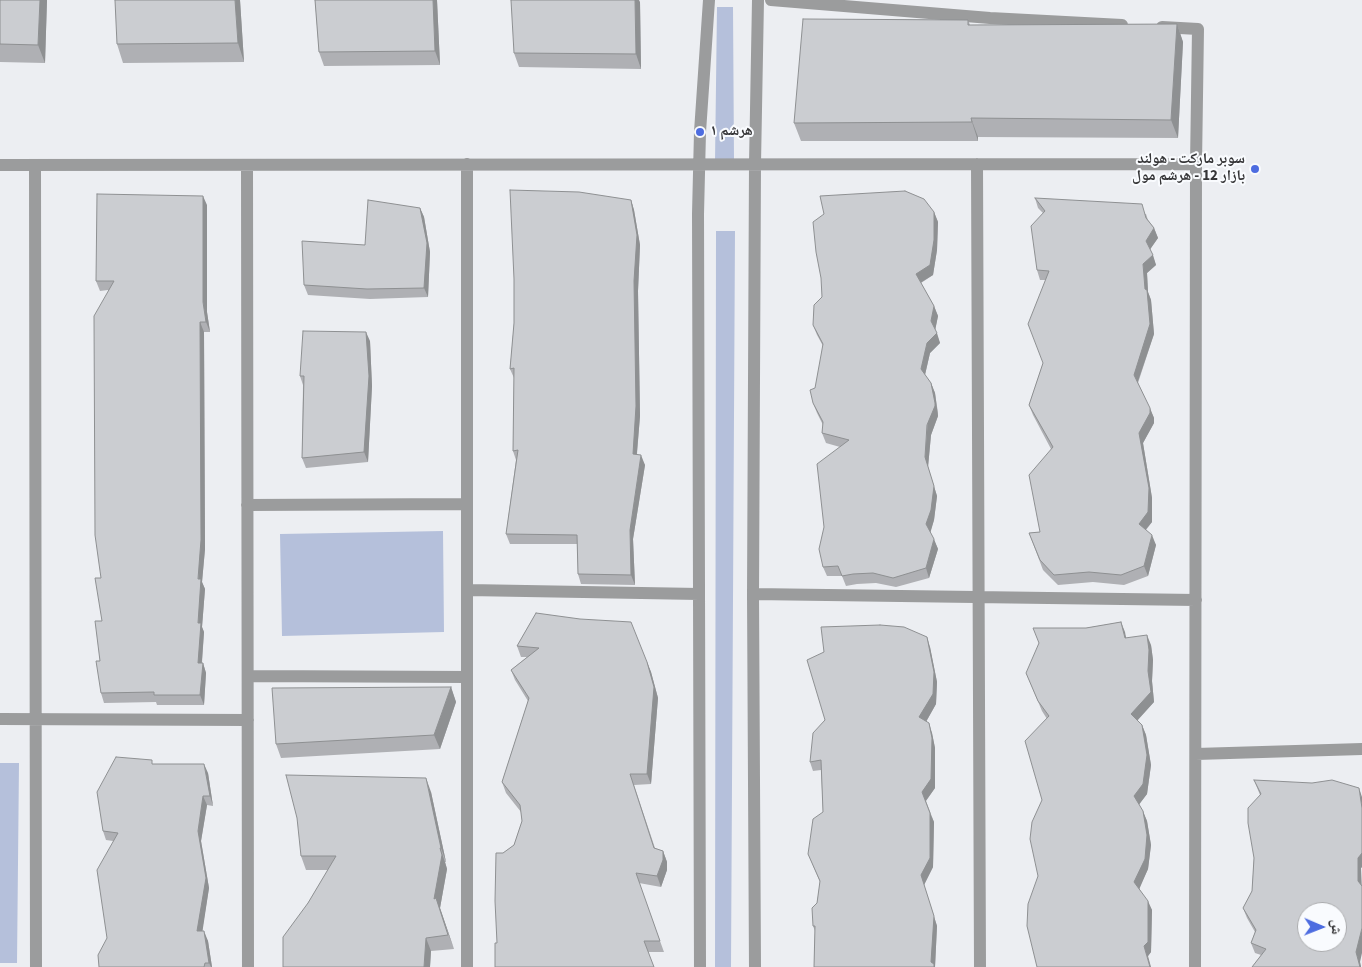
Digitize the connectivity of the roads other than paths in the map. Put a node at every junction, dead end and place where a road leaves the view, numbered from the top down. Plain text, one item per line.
1 (710, 0) edge
2 (758, 0) edge
3 (771, 0) edge
4 (467, 164) junction
5 (698, 164) junction
6 (755, 164) junction
7 (977, 164) junction
8 (1196, 164) junction
9 (0, 165) edge
10 (36, 165) junction
11 (247, 165) junction
12 (467, 504) junction
13 (248, 505) junction
14 (468, 590) junction
15 (699, 594) junction
16 (753, 594) junction
17 (979, 597) junction
18 (1196, 600) junction
19 (248, 676) junction
20 (468, 677) junction
21 (0, 719) edge
22 (36, 719) junction
23 (248, 720) junction
24 (1362, 749) edge
25 (1196, 754) junction
26 (36, 967) edge
27 (248, 967) edge
28 (467, 967) edge
29 (700, 967) edge
30 (755, 967) edge
31 (980, 967) edge
32 (1195, 967) edge

1 - 5 street
2 - 6 street
3 - 8 street
4 - 5 street
4 - 11 street
4 - 12 street
5 - 6 street
5 - 15 street
6 - 7 street
6 - 16 street
7 - 8 street
7 - 17 street
8 - 18 street
9 - 10 street
10 - 11 street
10 - 22 street
11 - 13 street
12 - 13 street
12 - 14 street
13 - 19 street
14 - 15 street
14 - 20 street
15 - 29 street
16 - 17 street
16 - 30 street
17 - 18 street
17 - 31 street
18 - 25 street
19 - 20 street
19 - 23 street
20 - 28 street
21 - 22 street
22 - 23 street
22 - 26 street
23 - 27 street
24 - 25 street
25 - 32 street

